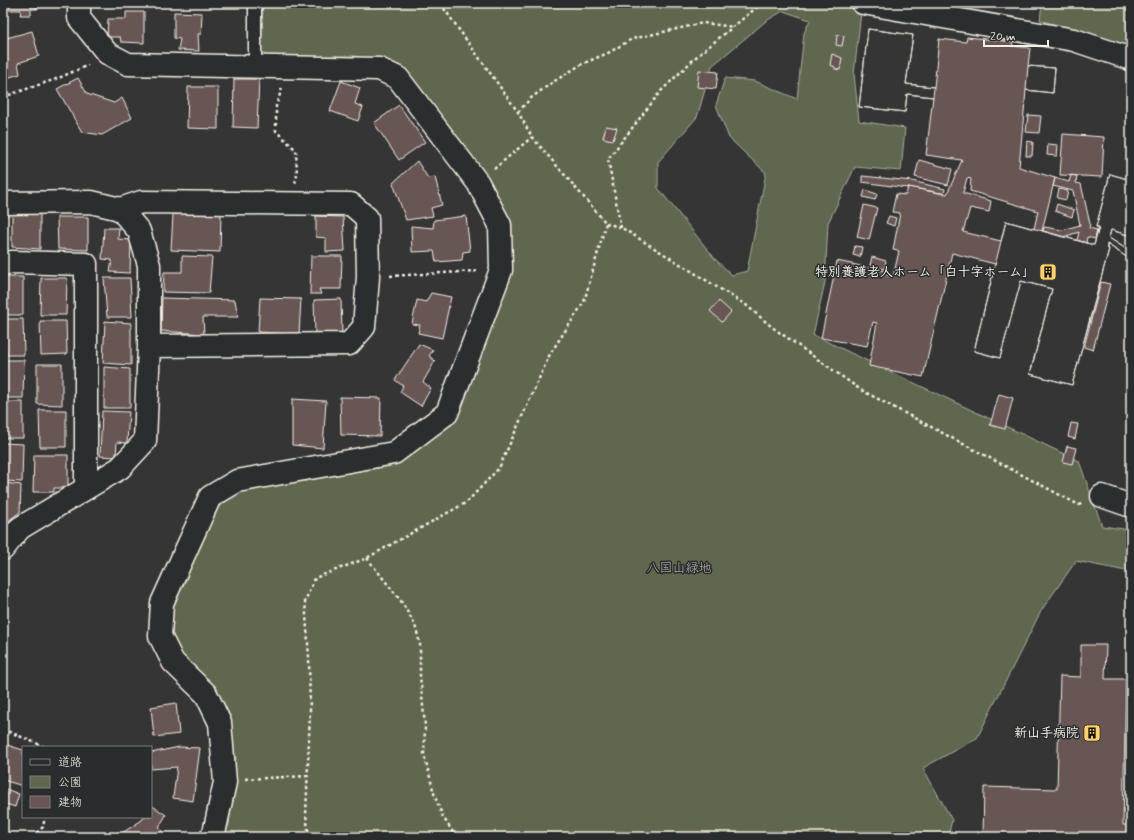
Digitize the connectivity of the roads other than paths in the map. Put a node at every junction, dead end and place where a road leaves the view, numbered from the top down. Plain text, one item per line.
1 (79, 3) edge
2 (255, 3) edge
3 (863, 3) edge
4 (1131, 59) edge
5 (256, 66) junction
6 (3, 202) edge
7 (120, 209) junction
8 (3, 264) edge
9 (149, 346) junction
10 (86, 488) junction
11 (1102, 496) road end
12 (1131, 506) edge
13 (3, 549) edge
14 (211, 837) edge

1 - 5 street
2 - 5 lane
3 - 4 street
5 - 14 street
6 - 7 street
7 - 9 street
7 - 9 street
8 - 10 street
9 - 10 street
10 - 13 street
11 - 12 street

